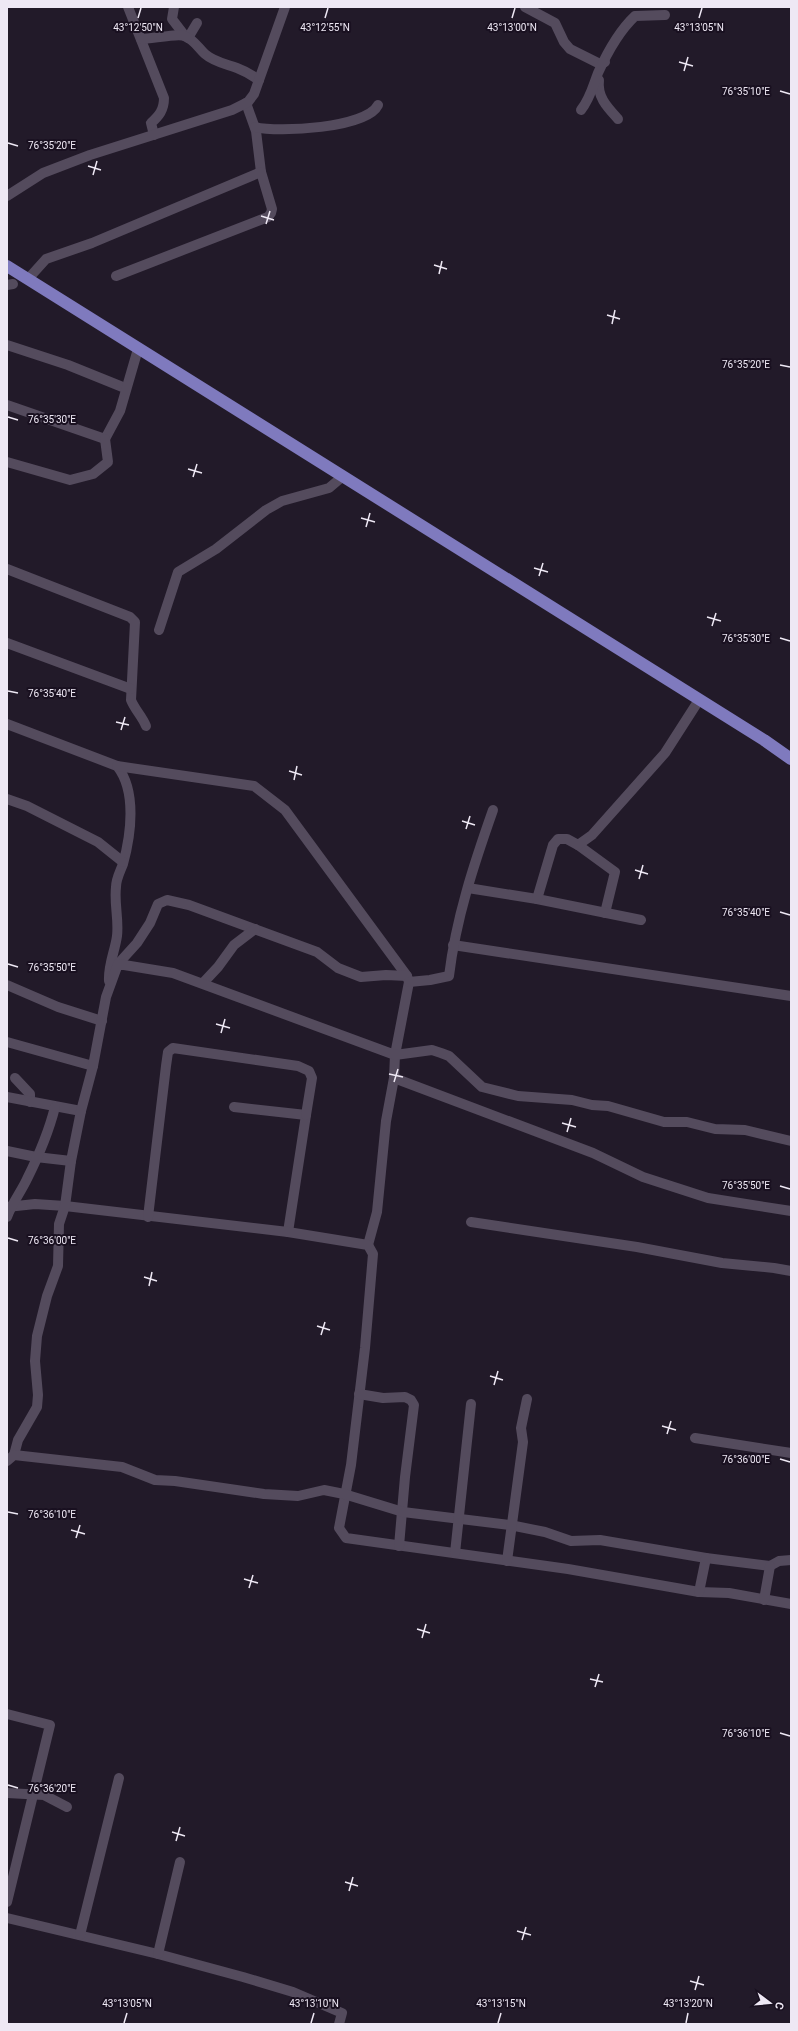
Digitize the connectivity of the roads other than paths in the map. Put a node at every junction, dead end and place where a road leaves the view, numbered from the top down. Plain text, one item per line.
1 (128, 7) edge
2 (174, 7) edge
3 (284, 7) edge
4 (525, 7) edge
5 (665, 15) dead end
6 (197, 23) dead end
7 (186, 37) junction
8 (141, 39) junction
9 (603, 64) junction
10 (259, 80) junction
11 (246, 103) junction
12 (378, 105) dead end
13 (581, 110) dead end
14 (618, 119) dead end
15 (255, 127) junction
16 (154, 135) junction
17 (261, 172) junction
18 (7, 196) edge
19 (7, 266) edge
20 (116, 276) dead end
21 (28, 279) junction
22 (7, 345) edge
23 (138, 349) junction
24 (125, 388) junction
25 (7, 405) edge
26 (105, 439) junction
27 (7, 462) edge
28 (342, 477) junction
29 (7, 569) edge
30 (159, 630) dead end
31 (7, 643) edge
32 (130, 689) junction
33 (699, 700) junction
34 (7, 724) edge
35 (146, 726) dead end
36 (791, 759) edge
37 (117, 766) junction
38 (7, 799) edge
39 (493, 810) dead end
40 (578, 845) junction
41 (123, 862) junction
42 (468, 888) junction
43 (537, 899) junction
44 (605, 913) junction
45 (641, 920) dead end
46 (255, 929) junction
47 (453, 945) junction
48 (118, 964) junction
49 (408, 979) junction
50 (203, 983) junction
51 (7, 985) edge
52 (110, 988) junction
53 (791, 996) edge
54 (102, 1022) junction
55 (7, 1042) edge
56 (395, 1055) junction
57 (93, 1066) junction
58 (15, 1078) dead end
59 (394, 1078) junction
60 (7, 1097) edge
61 (30, 1102) junction
62 (55, 1107) junction
63 (234, 1107) dead end
64 (81, 1111) junction
65 (306, 1115) junction
66 (791, 1141) edge
67 (7, 1151) edge
68 (36, 1157) junction
69 (71, 1161) junction
70 (65, 1206) junction
71 (8, 1210) edge
72 (791, 1211) edge
73 (148, 1217) junction
74 (470, 1222) dead end
75 (288, 1232) junction
76 (368, 1246) junction
77 (791, 1271) edge
78 (359, 1394) junction
79 (527, 1399) dead end
80 (471, 1404) dead end
81 (695, 1438) dead end
82 (791, 1453) edge
83 (10, 1458) edge
84 (344, 1494) junction
85 (403, 1512) junction
86 (458, 1519) junction
87 (510, 1525) junction
88 (399, 1546) junction
89 (455, 1553) junction
90 (706, 1558) junction
91 (791, 1560) edge
92 (507, 1561) junction
93 (770, 1566) junction
94 (699, 1592) junction
95 (764, 1600) junction
96 (791, 1604) edge
97 (7, 1714) edge
98 (119, 1778) dead end
99 (7, 1793) edge
100 (32, 1795) junction
101 (66, 1807) dead end
102 (180, 1862) dead end
103 (7, 1902) edge
104 (7, 1918) edge
105 (80, 1935) junction
106 (158, 1954) junction
107 (339, 2024) edge

1 - 8 street
2 - 7 street
3 - 10 street
4 - 9 street
5 - 9 street
6 - 7 street
7 - 8 street
7 - 10 street
8 - 16 street
9 - 13 street
9 - 14 street
10 - 11 street
11 - 15 street
11 - 16 street
12 - 15 street
15 - 17 street
16 - 18 street
17 - 20 street
17 - 21 street
19 - 21 main road
21 - 23 main road
22 - 24 street
23 - 24 street
23 - 28 main road
24 - 26 street
25 - 26 street
26 - 27 street
28 - 30 street
28 - 33 main road
29 - 32 street
31 - 32 street
32 - 35 street
33 - 36 main road
33 - 40 street
34 - 37 street
37 - 41 street
37 - 49 street
38 - 41 street
39 - 42 street
40 - 43 street
40 - 44 street
41 - 52 street
42 - 43 street
42 - 47 street
43 - 44 street
44 - 45 street
46 - 48 street
46 - 49 street
46 - 50 street
47 - 49 street
47 - 53 street
48 - 50 street
48 - 52 street
49 - 56 street
50 - 56 street
51 - 54 street
52 - 54 street
54 - 57 street
55 - 57 street
56 - 59 street
56 - 66 street
57 - 64 street
58 - 61 street
59 - 72 street
59 - 76 street
60 - 61 street
61 - 62 street
62 - 64 street
62 - 68 street
63 - 65 street
64 - 69 street
65 - 73 street
65 - 75 street
67 - 68 street
68 - 69 street
68 - 71 street
69 - 70 street
70 - 71 street
70 - 73 street
70 - 83 street
73 - 75 street
74 - 77 street
75 - 76 street
76 - 78 street
78 - 84 street
78 - 85 street
79 - 87 street
80 - 86 street
81 - 82 street
83 - 84 street
84 - 85 street
84 - 88 street
85 - 86 street
85 - 88 street
86 - 87 street
86 - 89 street
87 - 90 street
87 - 92 street
88 - 89 street
89 - 92 street
90 - 93 street
90 - 94 street
91 - 93 street
92 - 94 street
93 - 95 street
94 - 95 street
95 - 96 street
97 - 100 street
98 - 105 street
99 - 100 street
100 - 101 street
100 - 103 street
102 - 106 street
104 - 105 street
105 - 106 street
106 - 107 street

